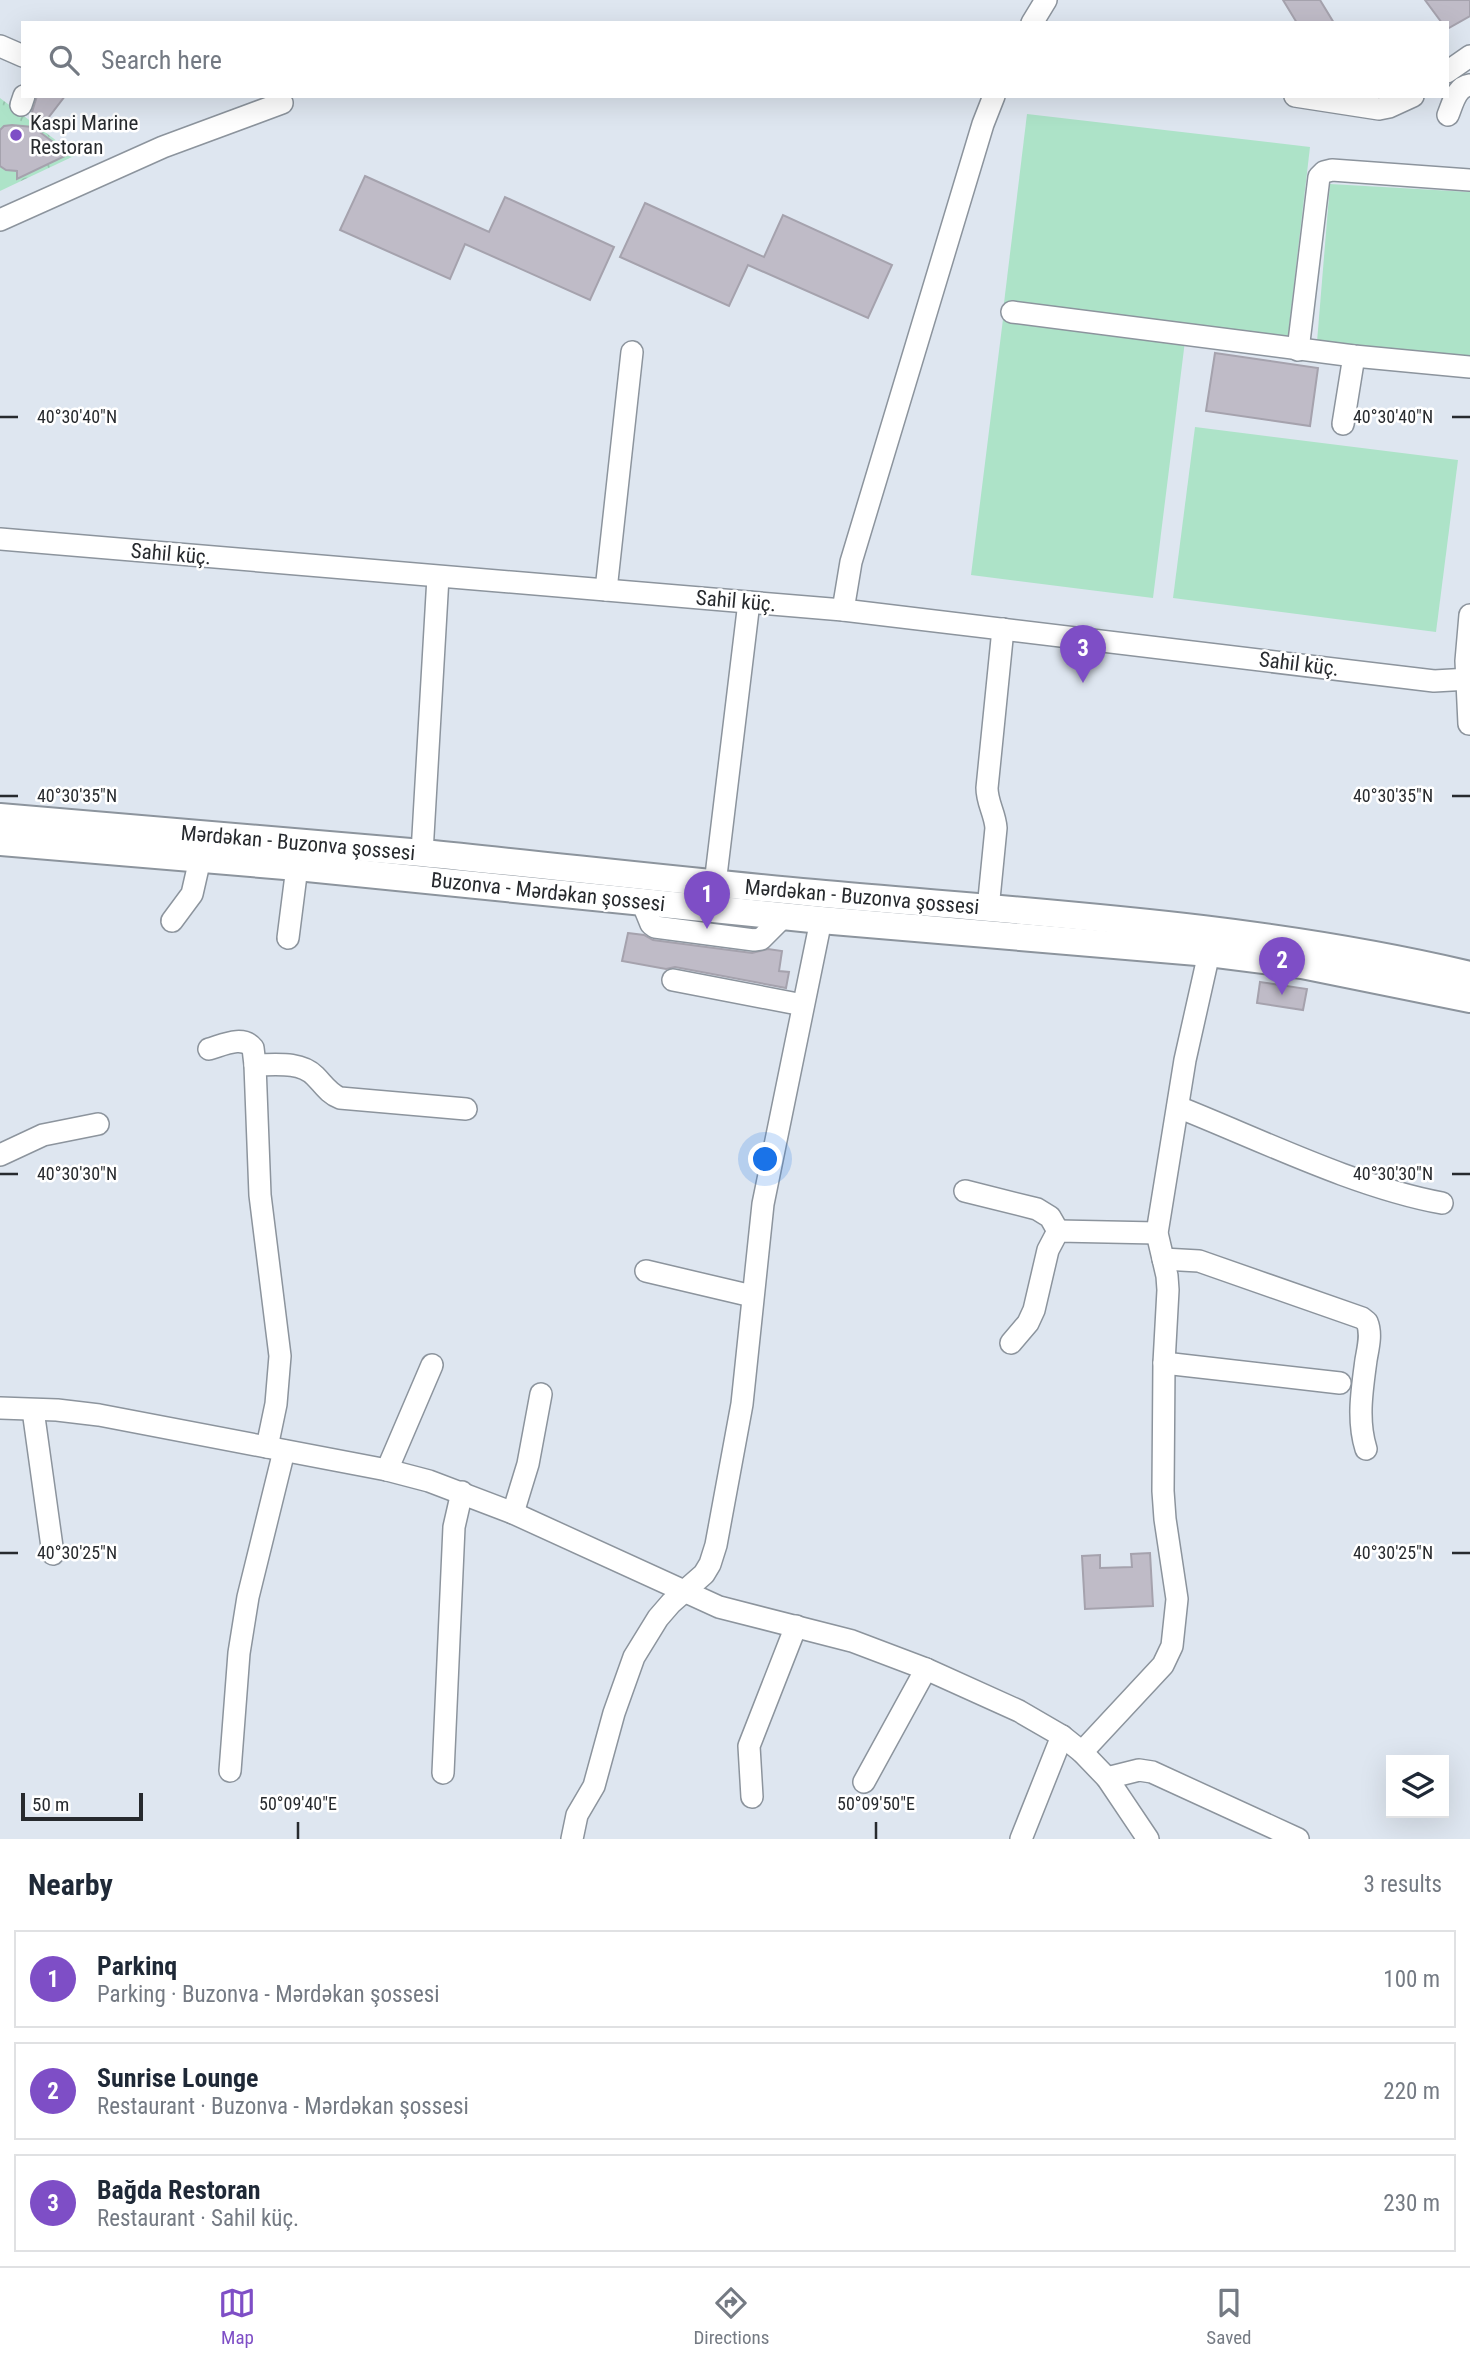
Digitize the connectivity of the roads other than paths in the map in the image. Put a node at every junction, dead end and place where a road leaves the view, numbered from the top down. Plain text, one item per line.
1 (1045, 0) edge
2 (1033, 21) edge
3 (0, 46) edge
4 (21, 55) edge
5 (1470, 56) edge
6 (1449, 71) edge
7 (1470, 85) edge
8 (993, 98) edge
9 (1309, 98) edge
10 (1409, 98) edge
11 (282, 103) dead end
12 (1448, 115) dead end
13 (1470, 180) edge
14 (0, 220) edge
15 (1012, 312) dead end
16 (1298, 349) junction
17 (632, 352) dead end
18 (1354, 356) junction
19 (1470, 367) edge
20 (1343, 424) dead end
21 (0, 539) edge
22 (438, 577) junction
23 (606, 590) junction
24 (748, 602) junction
25 (843, 610) junction
26 (1470, 615) edge
27 (1003, 629) junction
28 (1468, 680) edge
29 (1469, 724) edge
30 (0, 817) edge
31 (0, 842) edge
32 (422, 853) junction
33 (200, 859) junction
34 (297, 867) junction
35 (715, 884) junction
36 (988, 909) junction
37 (821, 920) junction
38 (172, 921) dead end
39 (288, 937) dead end
40 (1209, 953) junction
41 (1470, 975) edge
42 (673, 980) dead end
43 (1470, 999) edge
44 (803, 1005) junction
45 (209, 1049) dead end
46 (255, 1065) junction
47 (1178, 1107) junction
48 (466, 1109) dead end
49 (97, 1124) dead end
50 (0, 1155) edge
51 (965, 1191) dead end
52 (1442, 1202) dead end
53 (1058, 1231) junction
54 (1157, 1233) junction
55 (1163, 1259) junction
56 (646, 1272) dead end
57 (752, 1296) junction
58 (1011, 1343) dead end
59 (1164, 1363) junction
60 (432, 1365) dead end
61 (1340, 1383) dead end
62 (541, 1394) dead end
63 (0, 1408) edge
64 (33, 1410) junction
65 (276, 1449) junction
66 (1367, 1450) dead end
67 (387, 1470) junction
68 (462, 1492) junction
69 (513, 1513) junction
70 (53, 1554) dead end
71 (683, 1592) junction
72 (796, 1626) junction
73 (926, 1669) junction
74 (1062, 1736) junction
75 (1082, 1752) junction
76 (230, 1771) dead end
77 (443, 1773) dead end
78 (1107, 1778) junction
79 (864, 1782) dead end
80 (752, 1797) dead end
81 (572, 1839) edge
82 (1021, 1839) edge
83 (1148, 1839) edge
84 (1298, 1839) edge

1 - 2 street
3 - 4 street
5 - 6 street
7 - 12 street
8 - 25 street
9 - 10 street
11 - 14 street
13 - 16 street
15 - 16 street
16 - 18 street
17 - 23 street
18 - 19 street
18 - 20 street
21 - 22 street, Sahil küç.
22 - 23 street, Sahil küç.
22 - 32 street
23 - 24 street, Sahil küç.
24 - 25 street, Sahil küç.
24 - 35 street
25 - 27 street, Sahil küç.
26 - 28 street
27 - 28 street, Sahil küç.
27 - 36 street
28 - 29 street
30 - 32 main road, Mərdəkan - Buzonva şossesi
31 - 33 main road, Buzonva - Mərdəkan şossesi
32 - 35 main road, Mərdəkan - Buzonva şossesi
33 - 34 main road, Buzonva - Mərdəkan şossesi
33 - 38 street
34 - 37 main road, Buzonva - Mərdəkan şossesi
34 - 39 street
35 - 36 main road, Mərdəkan - Buzonva şossesi
36 - 41 main road, Mərdəkan - Buzonva şossesi
37 - 40 main road, Buzonva - Mərdəkan şossesi
37 - 44 street
40 - 43 main road, Buzonva - Mərdəkan şossesi
40 - 47 street
42 - 44 street
44 - 57 street
45 - 46 street
46 - 48 street
46 - 65 street
47 - 52 street
47 - 54 street
49 - 50 street
51 - 53 street
53 - 54 street
53 - 58 street
54 - 55 street
55 - 59 street
55 - 66 street
56 - 57 street
57 - 71 street
59 - 61 street
59 - 75 street
60 - 67 street
62 - 69 street
63 - 64 street
64 - 65 street
64 - 70 street
65 - 67 street
65 - 76 street
67 - 68 street
68 - 69 street
68 - 77 street
69 - 71 street
71 - 72 street
71 - 81 street
72 - 73 street
72 - 80 street
73 - 74 street
73 - 79 street
74 - 75 street
74 - 82 street
75 - 78 street
78 - 83 street
78 - 84 street

